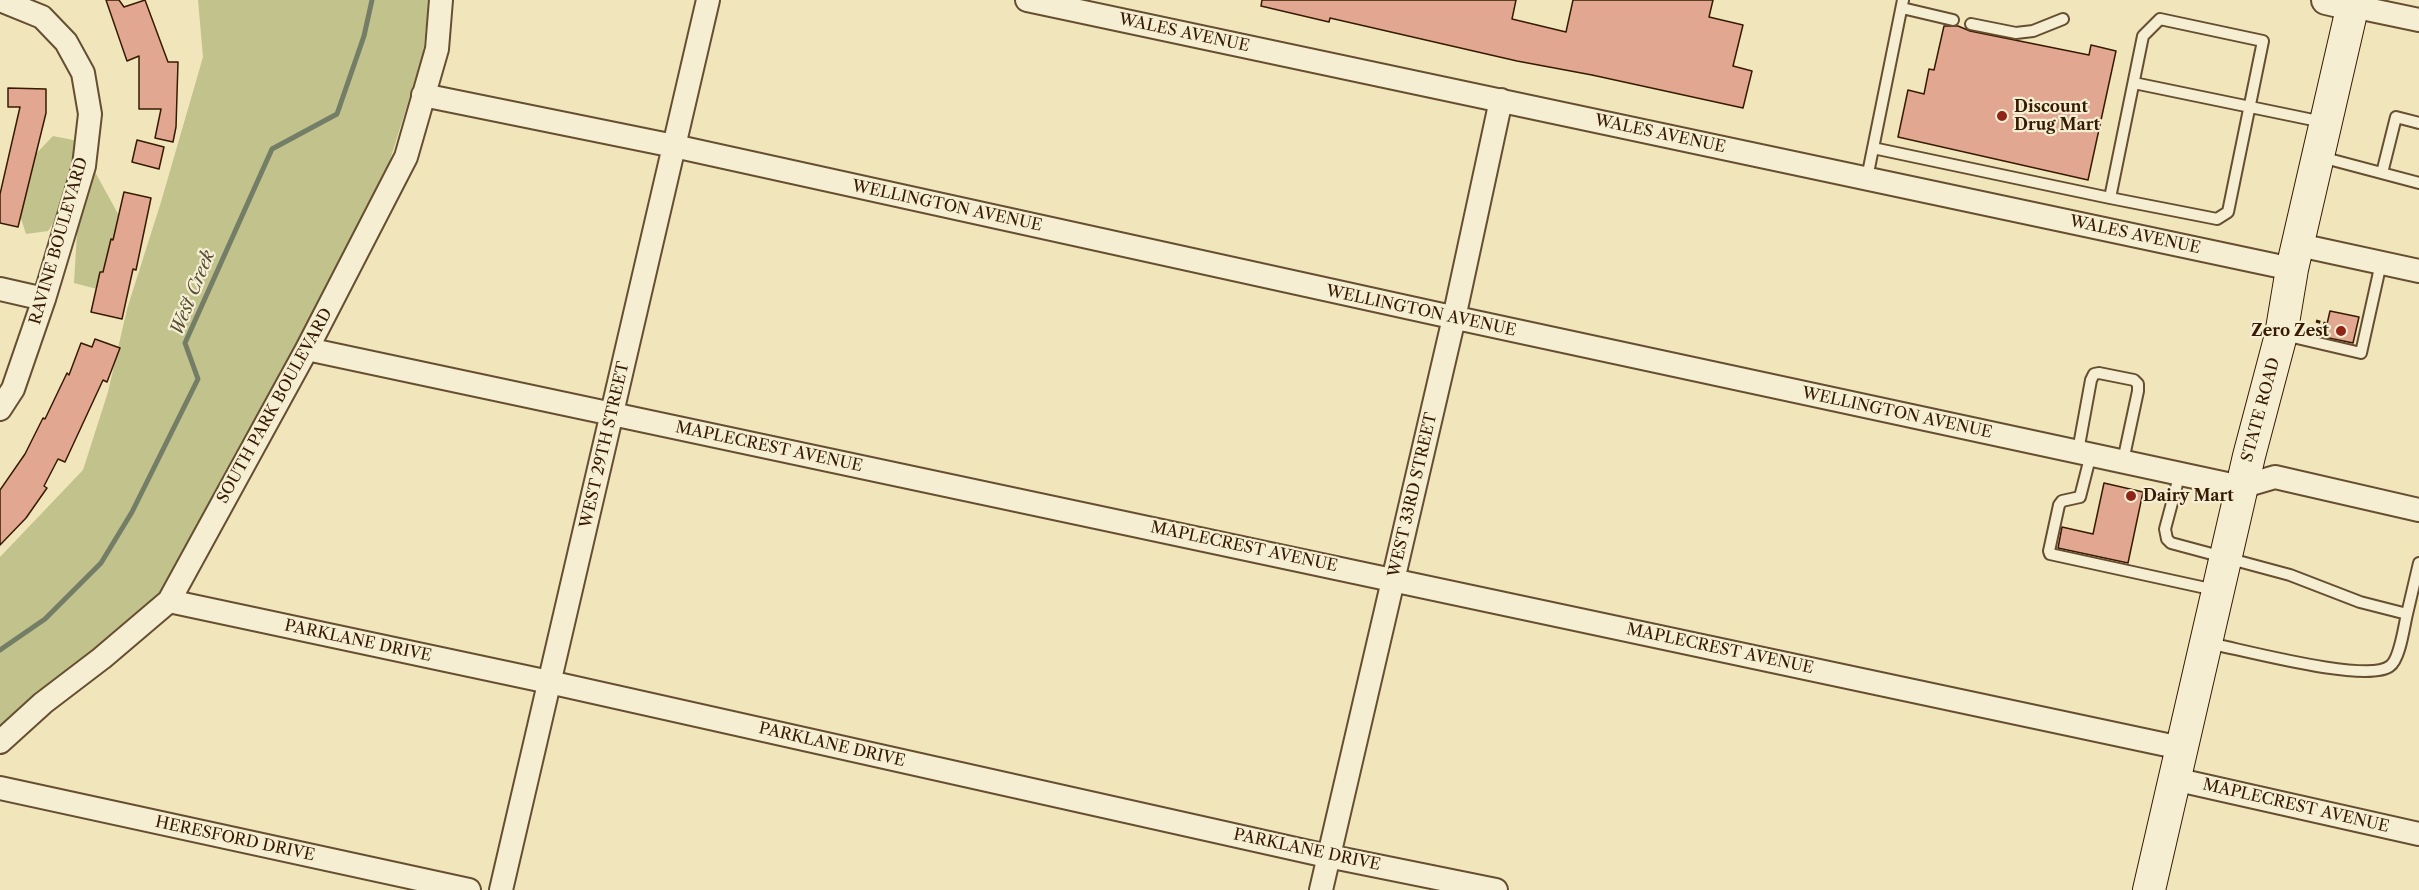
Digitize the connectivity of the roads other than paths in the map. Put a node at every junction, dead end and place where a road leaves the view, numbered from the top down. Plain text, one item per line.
1 (0, 0) edge
2 (441, 0) edge
3 (708, 0) edge
4 (1027, 0) edge
5 (2344, 2) edge
6 (1903, 4) edge
7 (2063, 19) dead end
8 (2419, 20) edge
9 (1953, 21) dead end
10 (1971, 24) dead end
11 (2134, 83) junction
12 (423, 95) junction
13 (1501, 100) junction
14 (2249, 107) junction
15 (2326, 123) junction
16 (2419, 123) edge
17 (674, 146) junction
18 (1873, 148) junction
19 (2319, 156) junction
20 (2382, 173) junction
21 (1867, 178) junction
22 (2419, 183) edge
23 (2110, 198) junction
24 (2295, 257) junction
25 (2381, 263) junction
26 (2419, 272) edge
27 (0, 289) edge
28 (45, 299) junction
29 (1454, 318) junction
30 (2281, 335) junction
31 (307, 349) junction
32 (0, 409) edge
33 (612, 414) junction
34 (2084, 453) junction
35 (2123, 461) junction
36 (2180, 473) junction
37 (2241, 486) junction
38 (2419, 510) edge
39 (2225, 556) junction
40 (2419, 562) edge
41 (1394, 579) junction
42 (2217, 591) junction
43 (169, 601) junction
44 (2407, 614) junction
45 (2205, 642) junction
46 (549, 682) junction
47 (0, 742) edge
48 (2181, 748) junction
49 (2174, 779) junction
50 (0, 788) edge
51 (2419, 834) edge
52 (1328, 856) junction
53 (469, 890) edge
54 (501, 890) edge
55 (1321, 890) edge
56 (1496, 890) edge
57 (2149, 890) edge

1 - 28 street, RAVINE BOULEVARD
2 - 12 street, SOUTH PARK BOULEVARD
3 - 17 street, WEST 29TH STREET
4 - 13 street, WALES AVENUE
5 - 8 street
5 - 15 main road, STATE ROAD
6 - 9 lane
6 - 18 lane
7 - 10 lane
11 - 14 lane
11 - 14 lane
11 - 23 lane
12 - 17 street, WELLINGTON AVENUE
12 - 31 street, SOUTH PARK BOULEVARD
13 - 21 street, WALES AVENUE
13 - 29 street, WEST 33RD STREET
14 - 15 lane
14 - 23 lane
15 - 19 main road, STATE ROAD
16 - 20 lane
17 - 29 street, WELLINGTON AVENUE
17 - 33 street, WEST 29TH STREET
18 - 21 lane
18 - 23 lane
19 - 20 lane
19 - 24 main road, STATE ROAD
20 - 22 lane
21 - 24 street, WALES AVENUE
24 - 25 street, WALES AVENUE
24 - 30 main road, STATE ROAD
25 - 26 street, WALES AVENUE
25 - 30 lane
27 - 28 street
28 - 32 street, RAVINE BOULEVARD
29 - 34 street, WELLINGTON AVENUE
29 - 41 street, WEST 33RD STREET
30 - 37 main road, STATE ROAD
31 - 33 street, MAPLECREST AVENUE
31 - 43 street, SOUTH PARK BOULEVARD
33 - 41 street, MAPLECREST AVENUE
33 - 46 street, WEST 29TH STREET
34 - 35 street, WELLINGTON AVENUE
34 - 35 lane
34 - 42 lane
35 - 36 street, WELLINGTON AVENUE
36 - 37 street, WELLINGTON AVENUE
36 - 39 lane
37 - 38 street, WELLINGTON AVENUE
37 - 39 main road, STATE ROAD
39 - 42 main road, STATE ROAD
39 - 44 lane
40 - 44 lane
41 - 48 street, MAPLECREST AVENUE
41 - 52 street, WEST 33RD STREET
42 - 45 main road, STATE ROAD
43 - 46 street, PARKLANE DRIVE
43 - 47 street, SOUTH PARK BOULEVARD
44 - 45 lane
45 - 48 main road, STATE ROAD
46 - 52 street, PARKLANE DRIVE
46 - 54 street, WEST 29TH STREET
48 - 49 main road, STATE ROAD
49 - 51 street, MAPLECREST AVENUE
49 - 57 main road, STATE ROAD
50 - 53 street, HERESFORD DRIVE
52 - 55 street, WEST 33RD STREET
52 - 56 street, PARKLANE DRIVE

